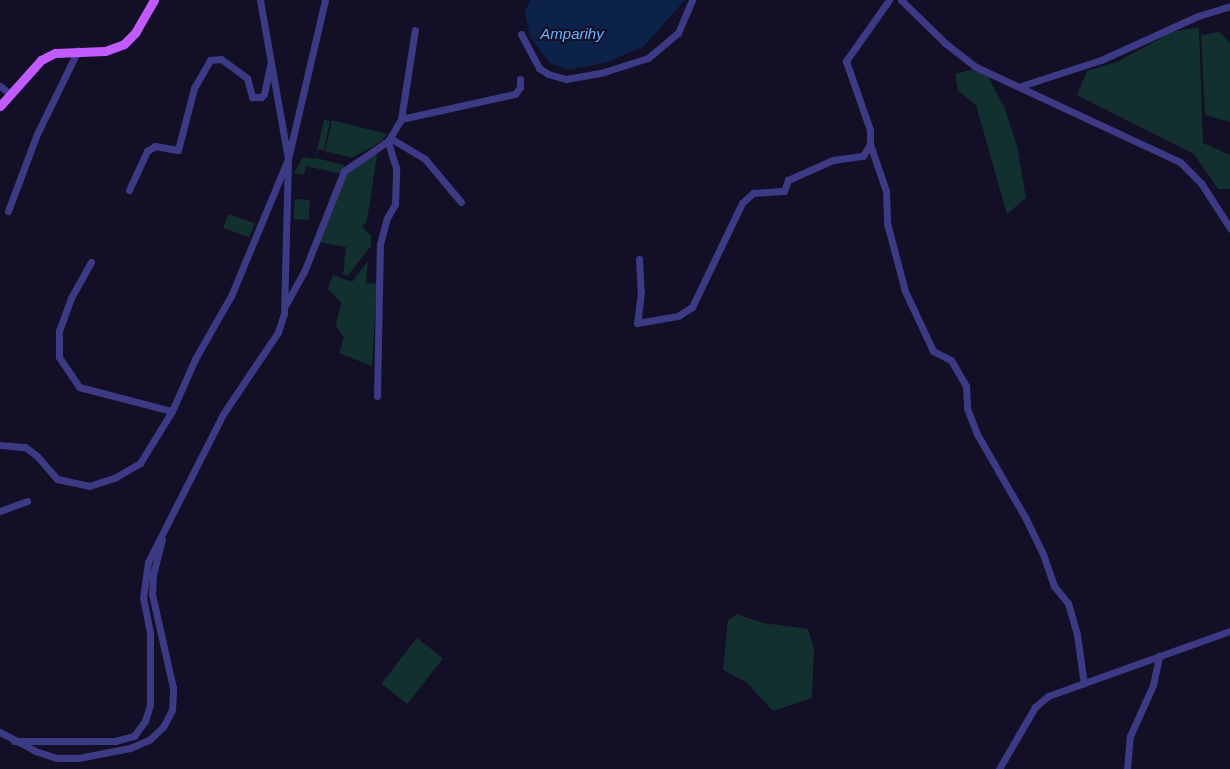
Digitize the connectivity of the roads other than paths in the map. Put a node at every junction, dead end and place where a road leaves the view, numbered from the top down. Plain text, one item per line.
1 (154, 0) edge
2 (260, 0) edge
3 (325, 0) edge
4 (692, 0) edge
5 (888, 0) edge
6 (901, 0) edge
7 (1230, 6) edge
8 (415, 30) dead end
9 (521, 34) dead end
10 (78, 50) junction
11 (271, 61) junction
12 (520, 79) dead end
13 (0, 86) edge
14 (1021, 86) junction
15 (9, 93) junction
16 (0, 106) edge
17 (401, 118) junction
18 (389, 140) junction
19 (870, 144) junction
20 (288, 159) junction
21 (129, 190) dead end
22 (461, 202) dead end
23 (8, 211) dead end
24 (1230, 228) edge
25 (639, 259) dead end
26 (92, 262) dead end
27 (285, 306) junction
28 (377, 396) dead end
29 (172, 411) junction
30 (0, 445) edge
31 (27, 501) dead end
32 (0, 511) edge
33 (164, 532) junction
34 (1230, 631) edge
35 (1159, 656) junction
36 (1084, 684) junction
37 (0, 732) edge
38 (14, 741) junction
39 (999, 769) edge
40 (1127, 769) edge

1 - 10 main road
2 - 11 street
3 - 20 street
4 - 9 street
5 - 19 street
6 - 14 street
7 - 14 street
8 - 17 street
10 - 15 main road
10 - 23 street
11 - 20 street
11 - 21 street
12 - 17 street
13 - 15 street
14 - 24 street
15 - 16 main road
17 - 18 street
18 - 22 street
18 - 27 street
18 - 28 street
19 - 25 street
19 - 36 street
20 - 27 street
20 - 29 street
26 - 29 street
27 - 33 street
29 - 30 street
31 - 32 street
33 - 38 street
33 - 38 street
34 - 35 street
35 - 36 street
35 - 40 street
36 - 39 street
37 - 38 street

